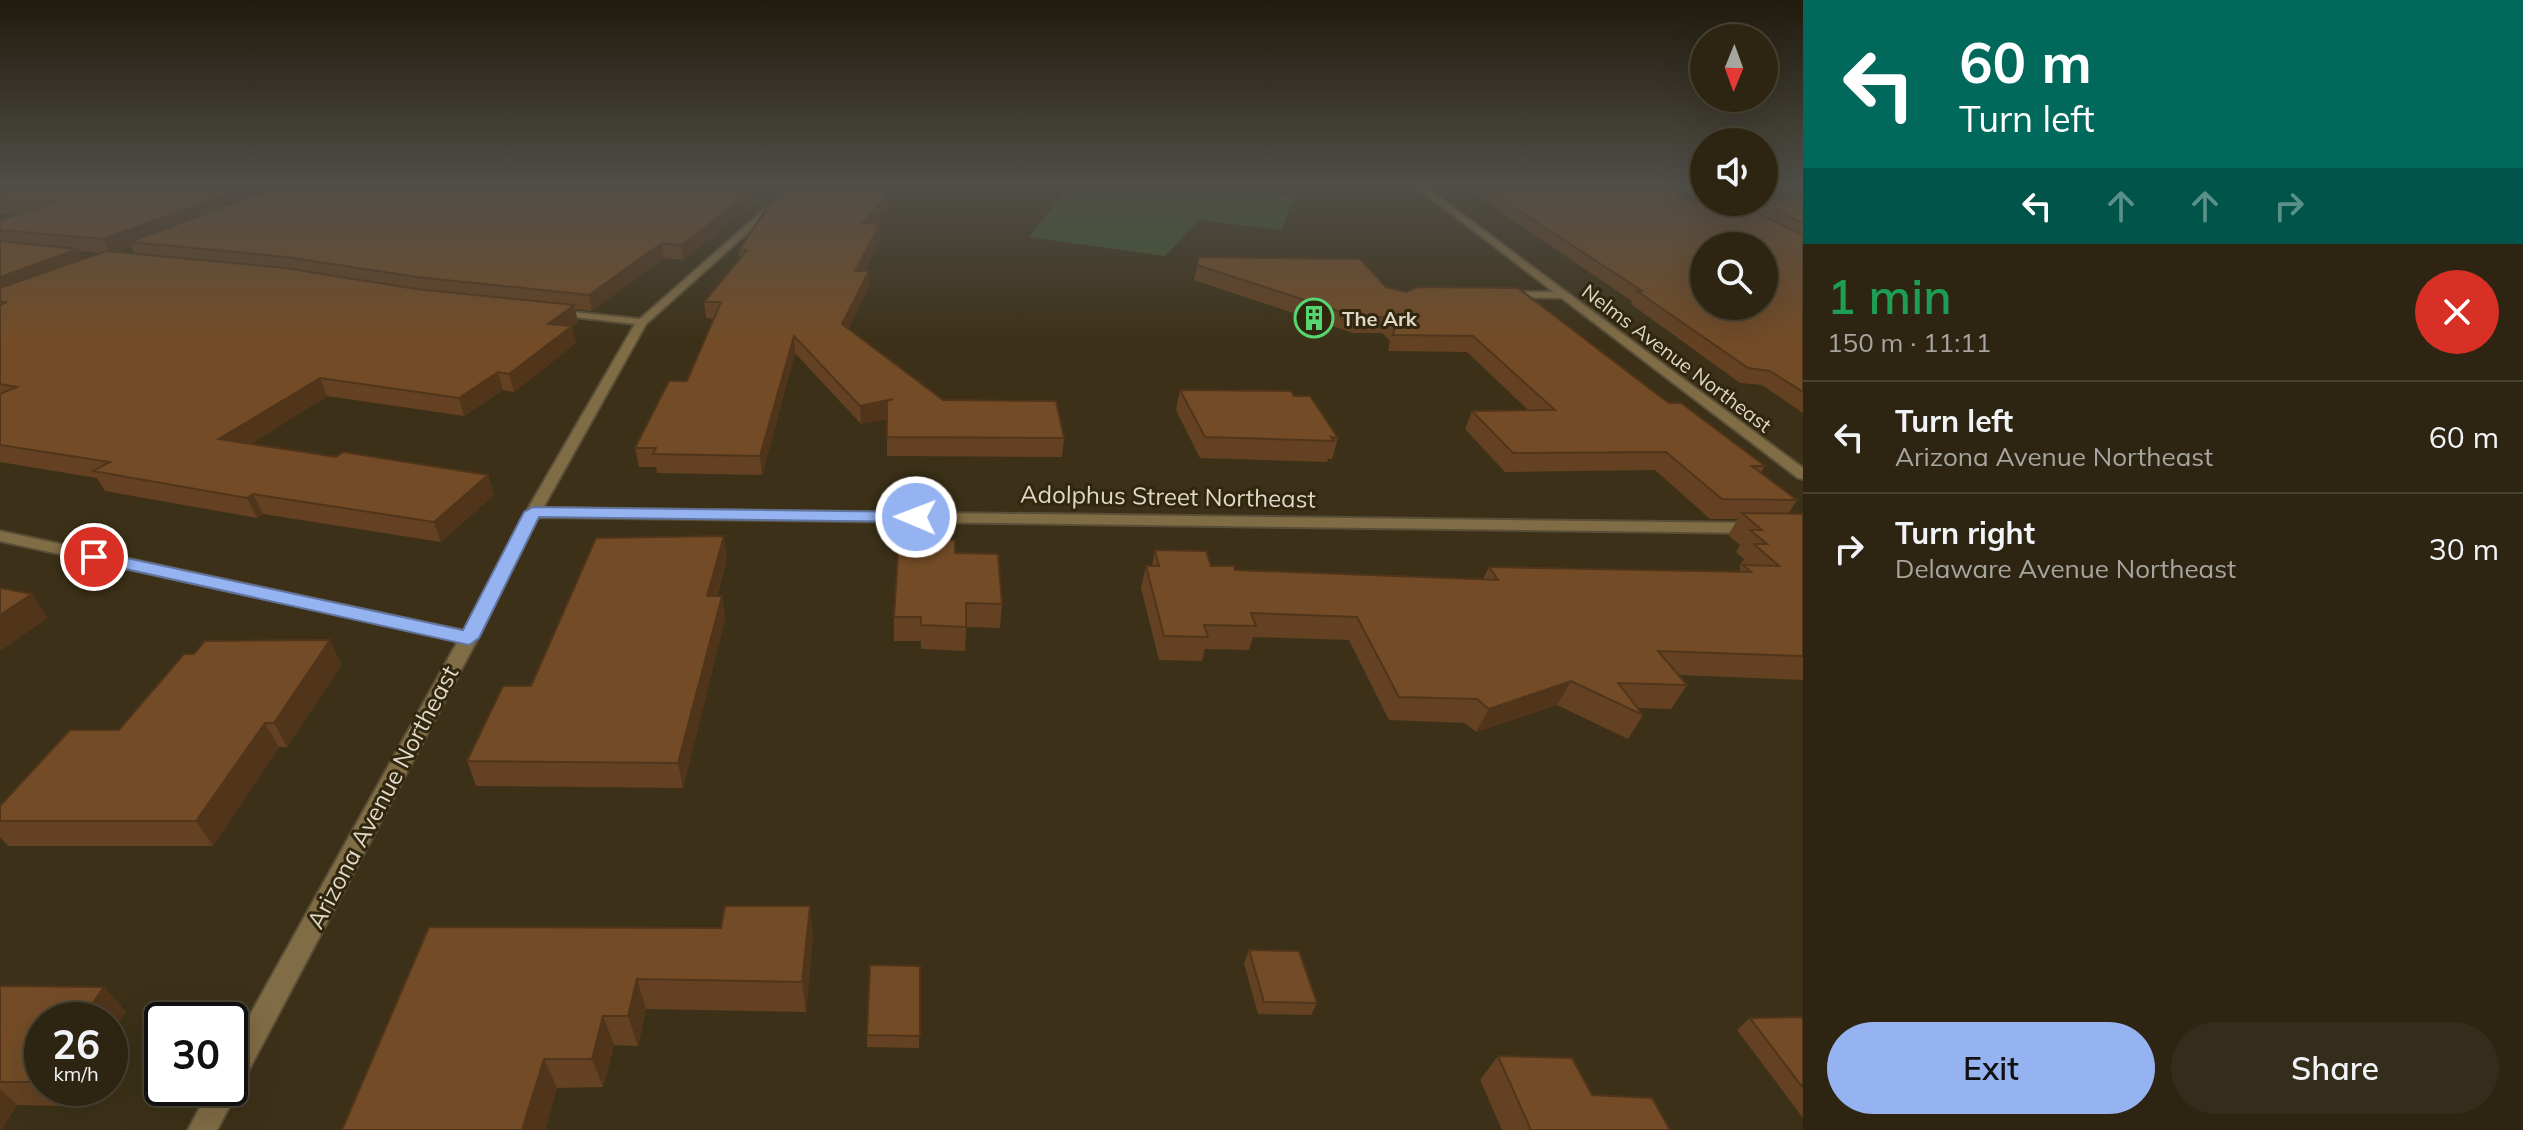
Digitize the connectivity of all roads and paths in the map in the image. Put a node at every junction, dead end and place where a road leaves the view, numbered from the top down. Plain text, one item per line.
1 (739, 236) edge
2 (1486, 236) edge
3 (1491, 293) edge
4 (1565, 295) junction
5 (540, 310) edge
6 (642, 322) junction
7 (1803, 475) edge
8 (533, 512) junction
9 (1771, 528) edge
10 (0, 536) edge
11 (469, 638) junction
12 (248, 1045) edge
13 (215, 1106) edge
14 (202, 1130) edge

1 - 6 street, Arizona Avenue Northeast
2 - 4 street, Nelms Avenue Northeast
3 - 4 street
4 - 7 street, Nelms Avenue Northeast
5 - 6 street
6 - 8 street, Arizona Avenue Northeast
8 - 9 street, Adolphus Street Northeast
8 - 11 street, Arizona Avenue Northeast
10 - 11 street
11 - 12 street, Arizona Avenue Northeast
13 - 14 street

